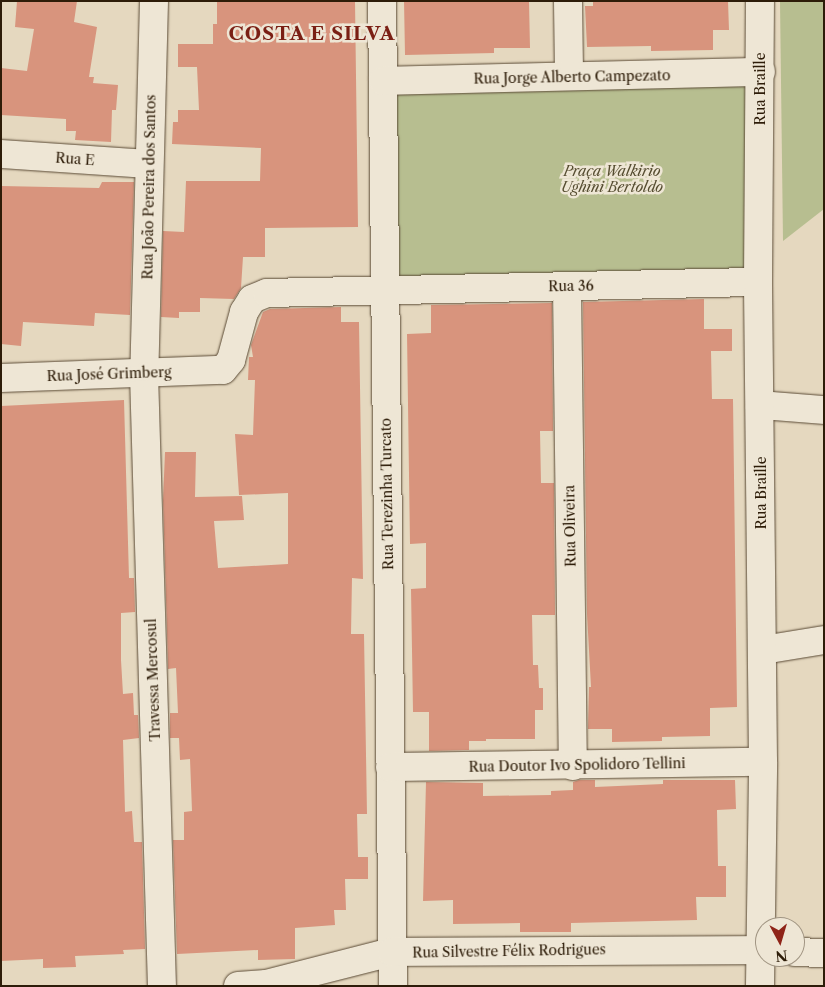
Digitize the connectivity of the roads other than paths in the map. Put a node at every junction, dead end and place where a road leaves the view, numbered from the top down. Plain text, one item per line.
1 (154, 1) edge
2 (382, 1) edge
3 (568, 1) edge
4 (760, 1) edge
5 (761, 72) junction
6 (569, 76) junction
7 (383, 81) junction
8 (1, 154) edge
9 (150, 164) junction
10 (758, 282) junction
11 (567, 286) junction
12 (384, 290) junction
13 (217, 370) joint
14 (144, 374) junction
15 (1, 378) edge
16 (760, 405) junction
17 (824, 410) edge
18 (824, 640) edge
19 (762, 650) junction
20 (764, 762) junction
21 (573, 766) junction
22 (390, 767) junction
23 (763, 917) edge
24 (755, 950) edge
25 (392, 952) junction
26 (805, 952) edge
27 (824, 953) edge
28 (762, 967) edge
29 (269, 985) edge
30 (162, 986) edge
31 (238, 986) edge
32 (393, 986) edge
33 (760, 986) edge

1 - 9 street, Rua João Pereira dos Santos
2 - 7 street, Rua Terezinha Turcato
3 - 6 street
4 - 5 street, Rua Braille
5 - 6 street, Rua Jorge Alberto Campezato
5 - 10 street, Rua Braille
6 - 7 street, Rua Jorge Alberto Campezato
7 - 12 street, Rua Terezinha Turcato
8 - 9 street, Rua E
9 - 14 street, Rua João Pereira dos Santos
10 - 11 street, Rua 36
10 - 16 street, Rua Braille
11 - 12 street, Rua 36
11 - 21 street, Rua Oliveira
12 - 13 street, Rua 36
12 - 22 street, Rua Terezinha Turcato
13 - 14 street, Rua José Grimberg
14 - 15 street, Rua José Grimberg
14 - 30 street, Travessa Mercosul
16 - 17 street
16 - 19 street, Rua Braille
18 - 19 street
19 - 20 street, Rua Braille
20 - 21 street, Rua Doutor Ivo Spolidoro Tellini
20 - 23 street, Rua Braille
21 - 22 street, Rua Doutor Ivo Spolidoro Tellini
22 - 25 street, Rua Terezinha Turcato
24 - 25 street, Rua Silvestre Félix Rodrigues
25 - 29 street, Rua Silvestre Félix Rodrigues
25 - 32 street, Rua Terezinha Turcato
26 - 27 street
28 - 33 street, Rua Braille
29 - 31 street, Rua Silvestre Félix Rodrigues

